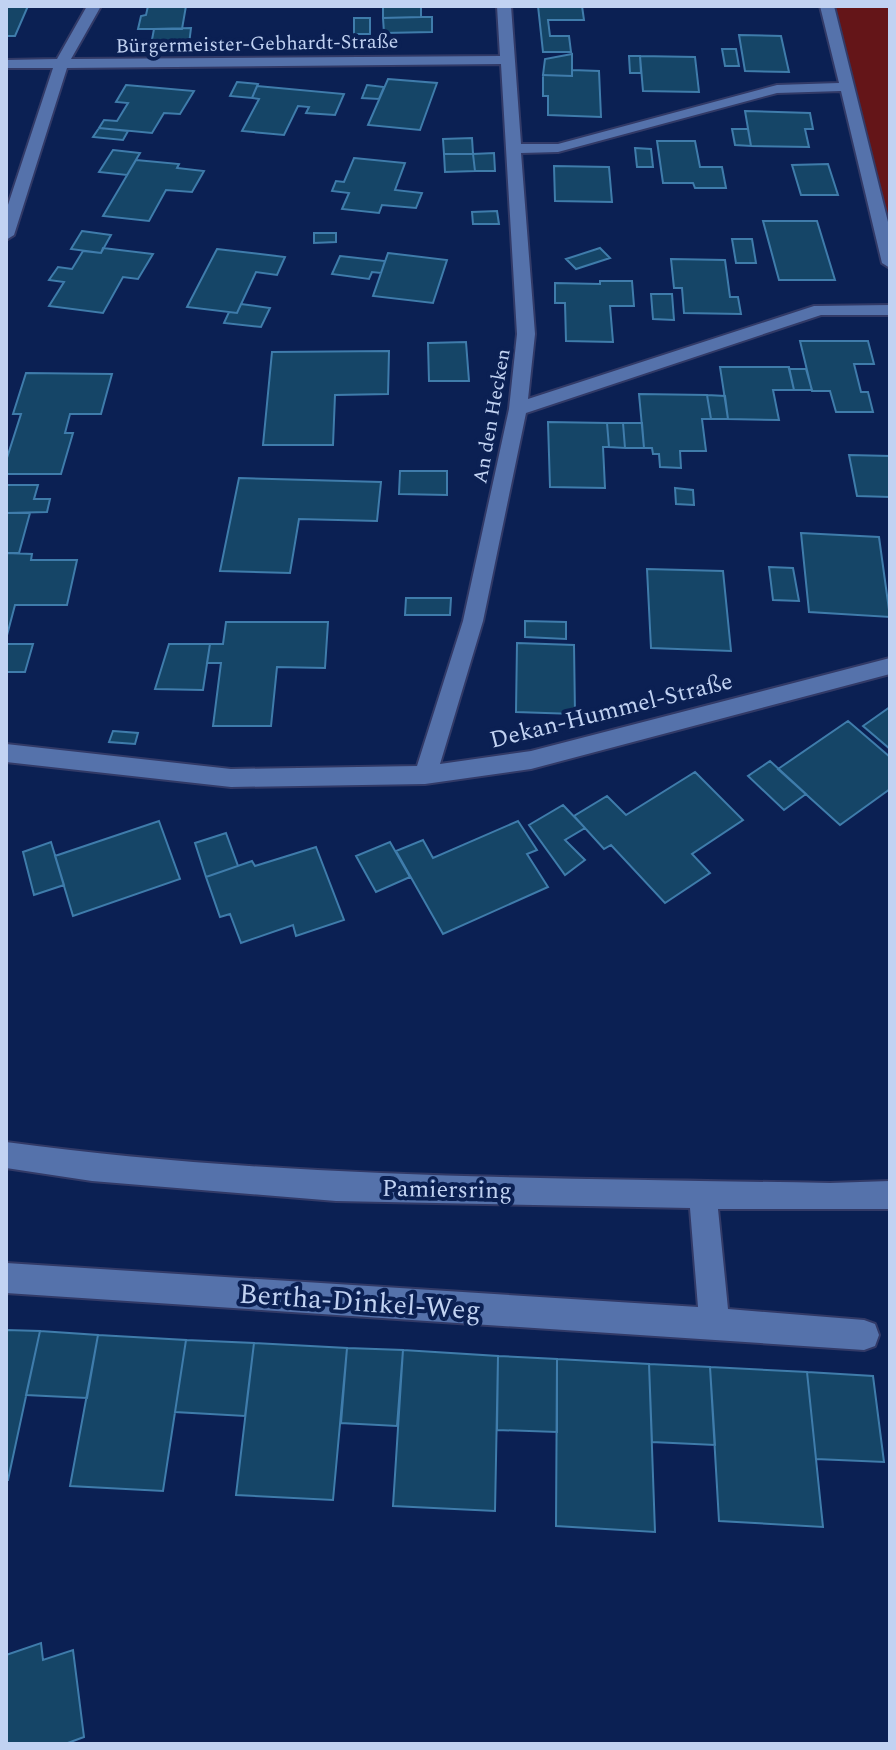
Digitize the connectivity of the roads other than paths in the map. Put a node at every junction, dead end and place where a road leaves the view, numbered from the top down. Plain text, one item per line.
1 (94, 6) edge
2 (504, 6) edge
3 (827, 6) edge
4 (509, 60) junction
5 (6, 64) edge
6 (61, 65) junction
7 (848, 87) junction
8 (515, 149) junction
9 (6, 235) edge
10 (890, 263) edge
11 (890, 310) edge
12 (518, 409) junction
13 (890, 666) edge
14 (6, 753) edge
15 (425, 775) junction
16 (6, 1155) edge
17 (703, 1194) junction
18 (890, 1195) edge
19 (6, 1278) edge
20 (714, 1323) junction
21 (864, 1335) dead end

1 - 6 street
2 - 4 street, An den Hecken
3 - 7 street
4 - 6 street, Bürgermeister-Gebhardt-Straße
4 - 8 street, An den Hecken
5 - 6 street, Bürgermeister-Gebhardt-Straße
6 - 9 street
7 - 8 street
7 - 10 street
8 - 12 street, An den Hecken
11 - 12 street
12 - 15 street, An den Hecken
13 - 15 street, Dekan-Hummel-Straße
14 - 15 street, Dekan-Hummel-Straße
16 - 17 street, Pamiersring
17 - 18 street, Pamiersring
17 - 20 street
19 - 20 street, Bertha-Dinkel-Weg
20 - 21 street, Bertha-Dinkel-Weg

